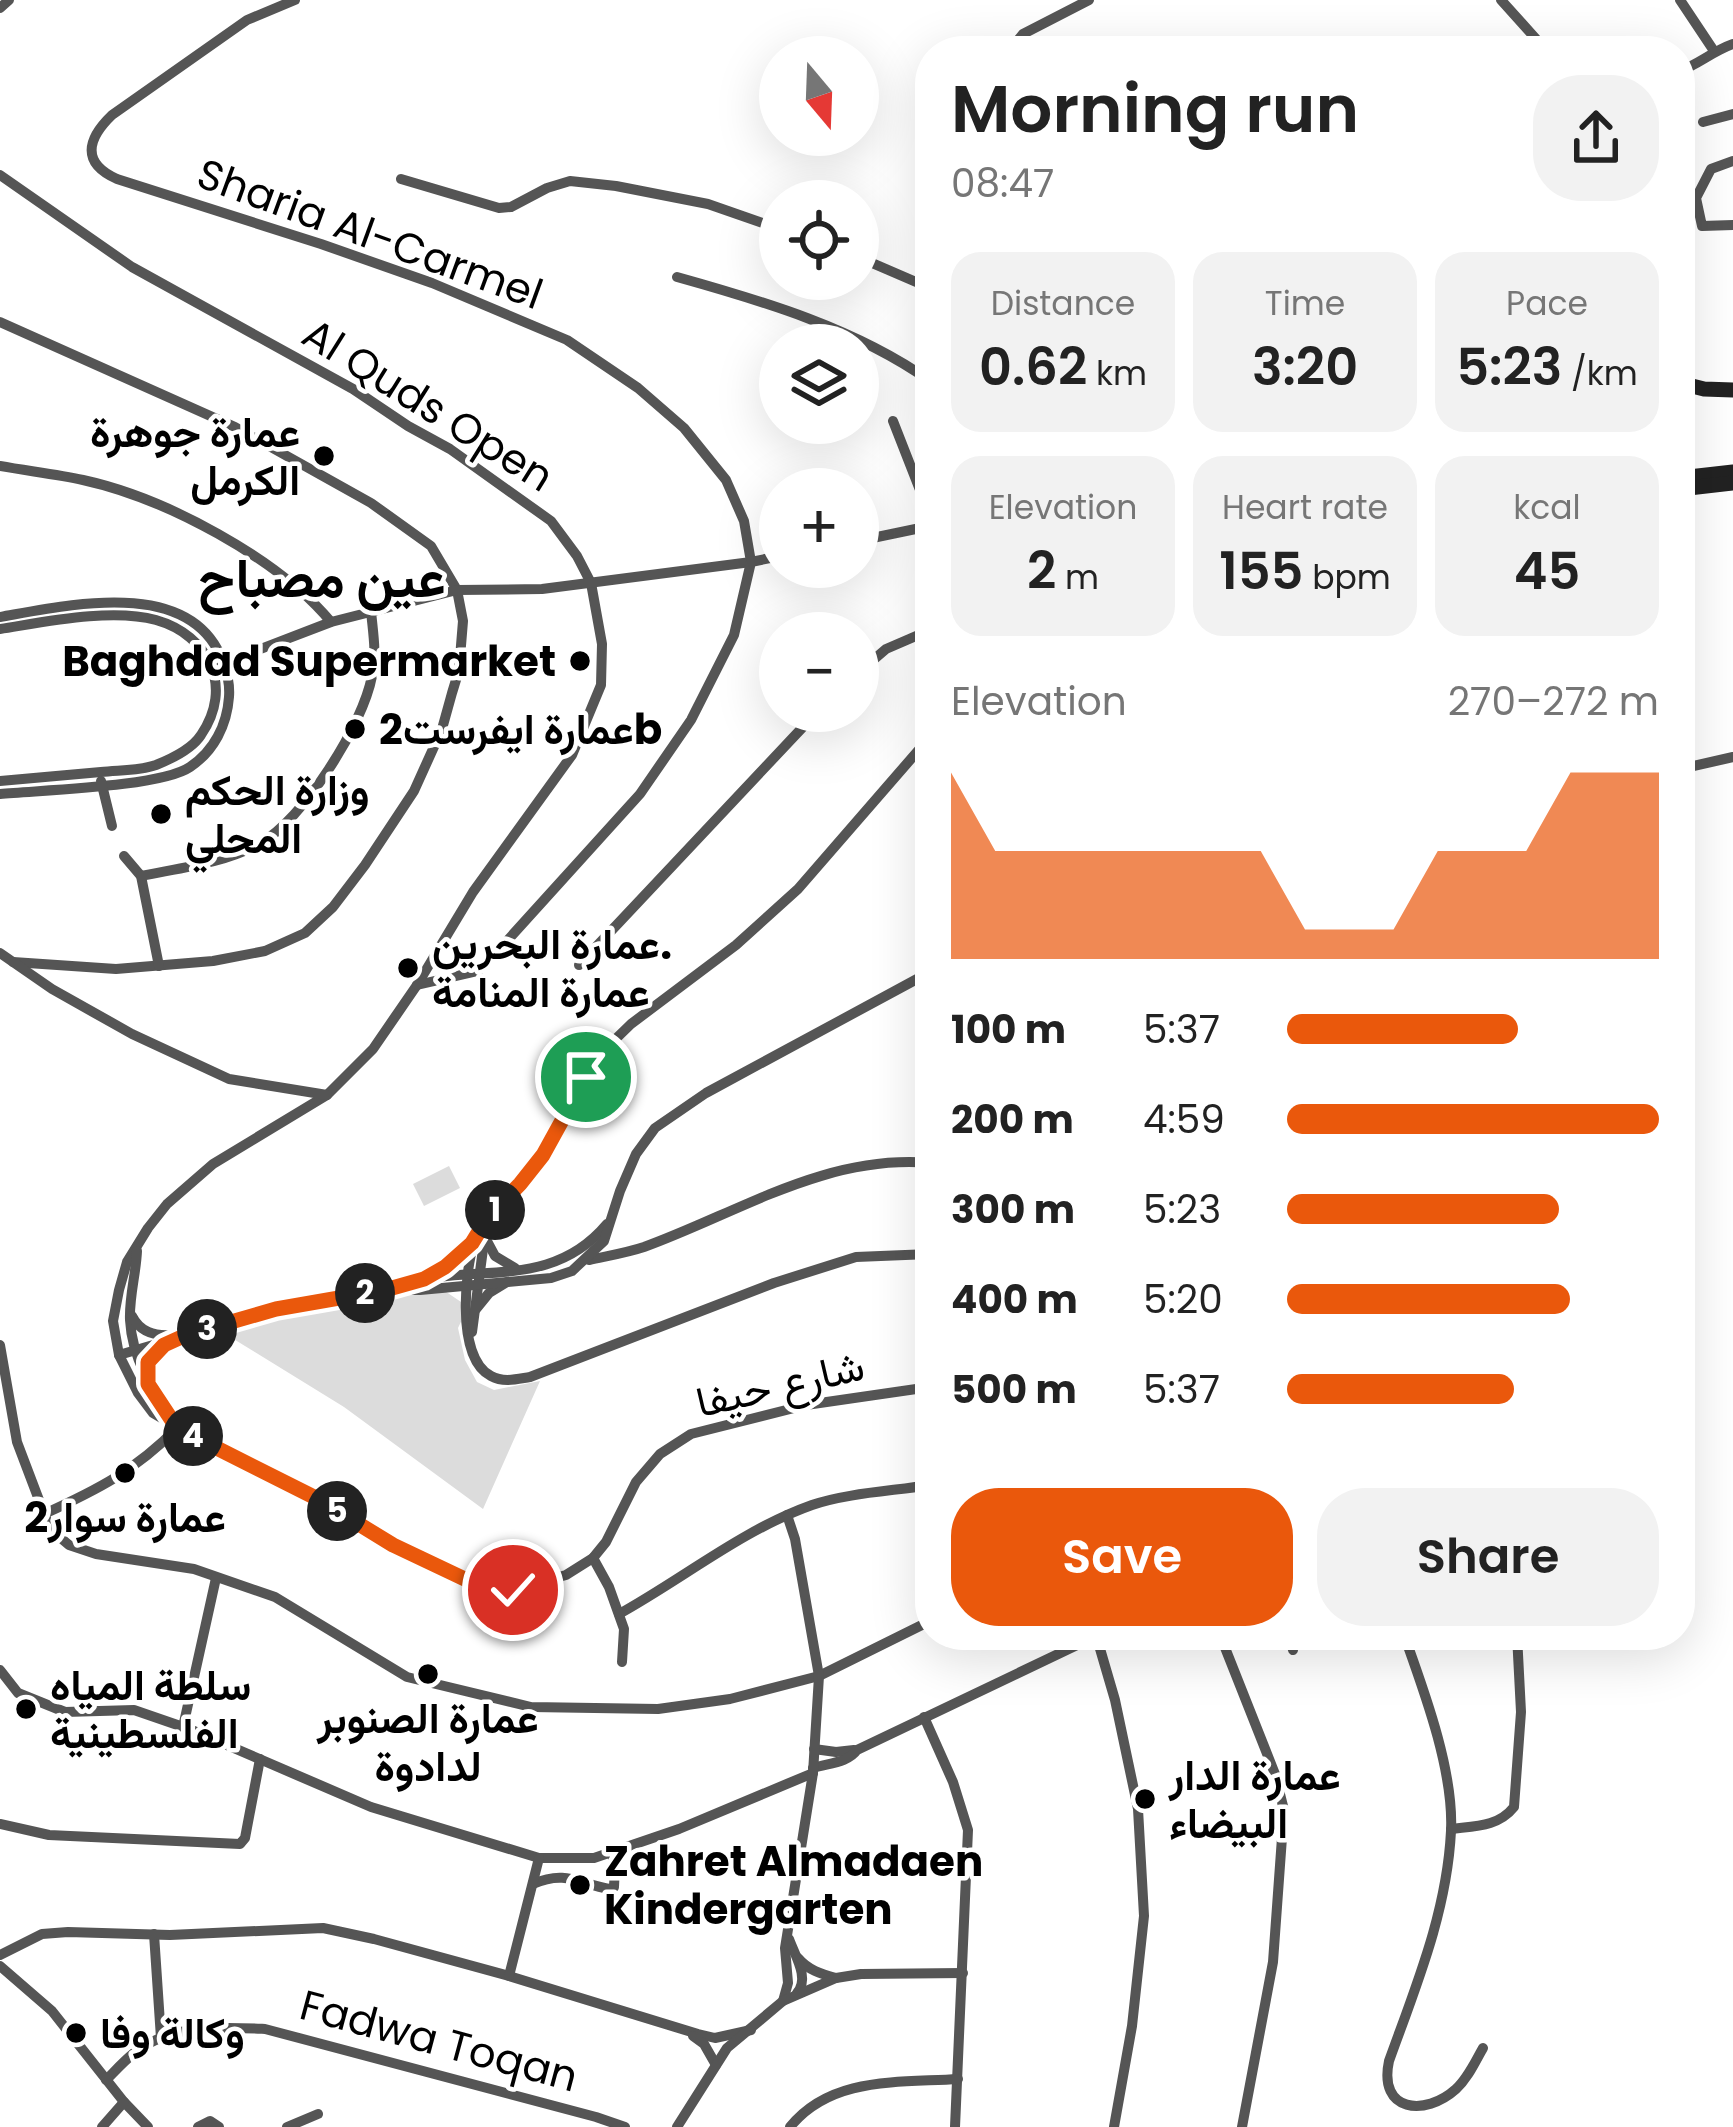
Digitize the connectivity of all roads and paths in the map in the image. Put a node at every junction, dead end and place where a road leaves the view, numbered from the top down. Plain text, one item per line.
1 (9, 0) edge
2 (295, 0) edge
3 (1089, 0) edge
4 (1501, 0) edge
5 (1680, 0) edge
6 (0, 8) edge
7 (1021, 36) edge
8 (1533, 36) edge
9 (1733, 44) edge
10 (1714, 51) junction
11 (1695, 66) edge
12 (1733, 114) edge
13 (1703, 122) dead end
14 (1733, 161) edge
15 (0, 175) edge
16 (401, 179) dead end
17 (759, 222) edge
18 (1733, 224) edge
19 (879, 266) edge
20 (677, 277) dead end
21 (915, 282) edge
22 (0, 322) edge
23 (915, 372) edge
24 (1695, 386) edge
25 (1733, 390) edge
26 (893, 421) dead end
27 (0, 466) edge
28 (1733, 472) edge
29 (1695, 476) edge
30 (915, 477) edge
31 (1733, 483) edge
32 (1695, 487) edge
33 (915, 530) edge
34 (879, 536) edge
35 (759, 560) edge
36 (751, 562) junction
37 (591, 583) junction
38 (457, 590) junction
39 (371, 611) junction
40 (0, 617) edge
41 (331, 622) junction
42 (0, 629) edge
43 (915, 637) edge
44 (879, 656) edge
45 (217, 666) junction
46 (798, 732) edge
47 (915, 754) edge
48 (1733, 757) edge
49 (1695, 766) edge
50 (100, 778) junction
51 (0, 781) edge
52 (0, 794) edge
53 (112, 826) dead end
54 (124, 856) dead end
55 (141, 877) junction
56 (0, 953) edge
57 (13, 962) junction
58 (579, 965) dead end
59 (159, 966) junction
60 (915, 981) edge
61 (417, 985) junction
62 (327, 1095) junction
63 (915, 1162) edge
64 (506, 1198) junction
65 (613, 1217) junction
66 (485, 1234) junction
67 (472, 1243) junction
68 (137, 1248) junction
69 (915, 1255) edge
70 (586, 1261) junction
71 (518, 1270) junction
72 (424, 1279) junction
73 (473, 1279) junction
74 (509, 1281) junction
75 (439, 1287) junction
76 (385, 1290) junction
77 (470, 1311) junction
78 (130, 1314) junction
79 (186, 1335) junction
80 (0, 1345) edge
81 (136, 1350) junction
82 (119, 1355) junction
83 (148, 1384) junction
84 (915, 1389) edge
85 (177, 1428) junction
86 (915, 1487) edge
87 (44, 1514) junction
88 (787, 1515) junction
89 (593, 1558) junction
90 (216, 1578) junction
91 (619, 1614) junction
92 (915, 1628) edge
93 (1065, 1650) edge
94 (1100, 1650) edge
95 (1226, 1650) edge
96 (1409, 1650) edge
97 (1517, 1650) edge
98 (622, 1662) dead end
99 (0, 1670) edge
100 (819, 1676) junction
101 (924, 1717) junction
102 (184, 1727) junction
103 (814, 1749) junction
104 (857, 1750) junction
105 (260, 1759) junction
106 (813, 1770) junction
107 (0, 1825) edge
108 (1451, 1828) junction
109 (611, 1852) junction
110 (539, 1858) junction
111 (532, 1884) junction
112 (154, 1934) junction
113 (788, 1936) junction
114 (0, 1955) edge
115 (796, 1956) junction
116 (0, 1966) edge
117 (963, 1972) junction
118 (508, 1976) junction
119 (836, 1978) junction
120 (789, 1998) junction
121 (686, 2030) junction
122 (751, 2030) junction
123 (161, 2038) junction
124 (1484, 2048) dead end
125 (716, 2065) junction
126 (958, 2079) junction
127 (106, 2080) junction
128 (124, 2102) junction
129 (319, 2114) dead end
130 (102, 2127) edge
131 (148, 2127) edge
132 (198, 2127) edge
133 (219, 2127) edge
134 (286, 2127) edge
135 (625, 2127) edge
136 (677, 2127) edge
137 (790, 2127) edge
138 (956, 2127) edge
139 (1114, 2127) edge
140 (1242, 2127) edge

1 - 6 street
2 - 36 street, Sharia Al-Carmel
3 - 7 street
4 - 8 street
5 - 10 street
9 - 10 street
10 - 11 street
12 - 13 street
14 - 18 street
15 - 37 street, Al Quds Open
16 - 17 street
19 - 21 street
20 - 23 street
22 - 38 street
24 - 25 street
26 - 30 street
27 - 41 street
28 - 29 street
31 - 32 street
33 - 34 street
35 - 36 street
36 - 37 street
36 - 61 street
37 - 38 street
37 - 61 street, Al Quds Open
38 - 39 street
38 - 59 street
39 - 41 street
39 - 55 street
40 - 45 street
41 - 45 street
42 - 45 street
43 - 44 street
45 - 50 street
46 - 58 street
47 - 64 street
48 - 49 street
50 - 51 street
50 - 52 street
50 - 53 street
54 - 55 street
55 - 59 street
56 - 57 street
57 - 59 street
57 - 62 street
60 - 65 street
61 - 62 street, Al Quds Open
62 - 68 street
63 - 70 street
64 - 66 street
64 - 67 street
65 - 70 street
65 - 71 street
66 - 71 street
66 - 73 street
67 - 72 street
67 - 73 street
68 - 78 street
68 - 82 street
69 - 77 street
70 - 74 street
71 - 73 street
72 - 73 street
72 - 76 street
73 - 74 street
73 - 75 street
73 - 77 street
74 - 77 street
75 - 76 street
75 - 77 street
76 - 79 street
78 - 79 street
78 - 81 street
79 - 81 street
79 - 83 street
80 - 87 street
81 - 82 street
81 - 83 street
82 - 85 street
83 - 85 street
84 - 89 street, شارع حيفا
85 - 87 street
85 - 89 street
86 - 88 street
87 - 90 street
88 - 91 street
88 - 100 street
89 - 91 street
90 - 100 street
90 - 102 street
91 - 98 street
92 - 100 street
93 - 101 street
94 - 139 street
95 - 140 street
96 - 108 street
97 - 108 street
99 - 102 street
100 - 103 street
101 - 104 street
101 - 117 street
102 - 105 street
103 - 104 street
103 - 106 street
104 - 106 street
105 - 107 street
105 - 110 street
106 - 109 street
106 - 113 street
108 - 124 street
109 - 110 street
109 - 111 street
110 - 111 street
111 - 118 street
112 - 114 street
112 - 118 street
112 - 123 street
113 - 115 street
113 - 120 street
115 - 119 street
115 - 120 street
116 - 127 street
117 - 119 street
117 - 126 street
118 - 121 street
119 - 120 street
120 - 122 street
121 - 122 street
121 - 125 street
122 - 125 street
123 - 127 street, Fadwa Toqan
123 - 135 street, Fadwa Toqan
125 - 136 street
126 - 137 street
126 - 138 street
127 - 128 street
128 - 130 street
128 - 131 street
129 - 134 street
132 - 133 street

